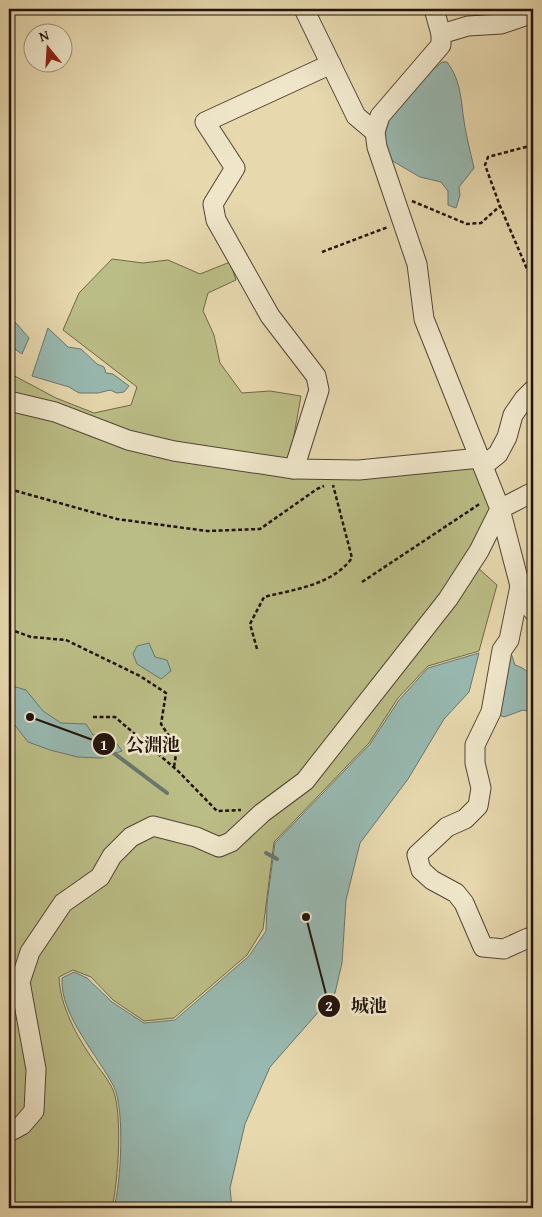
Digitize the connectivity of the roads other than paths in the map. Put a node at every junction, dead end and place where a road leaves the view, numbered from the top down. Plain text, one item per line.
1 (434, 9) edge
2 (308, 10) edge
3 (533, 13) edge
4 (441, 34) junction
5 (331, 64) junction
6 (375, 132) junction
7 (533, 390) edge
8 (9, 401) edge
9 (482, 462) junction
10 (294, 468) junction
11 (533, 492) edge
12 (498, 502) junction
13 (520, 586) junction
14 (533, 611) edge
15 (533, 938) edge
16 (9, 1132) edge

1 - 4 street
2 - 5 street
3 - 4 street
4 - 6 street
5 - 6 street
5 - 10 street
6 - 9 street
7 - 9 street
8 - 10 street
9 - 10 street
9 - 12 street
11 - 12 street
12 - 13 street
12 - 16 street
13 - 14 street
13 - 15 street

